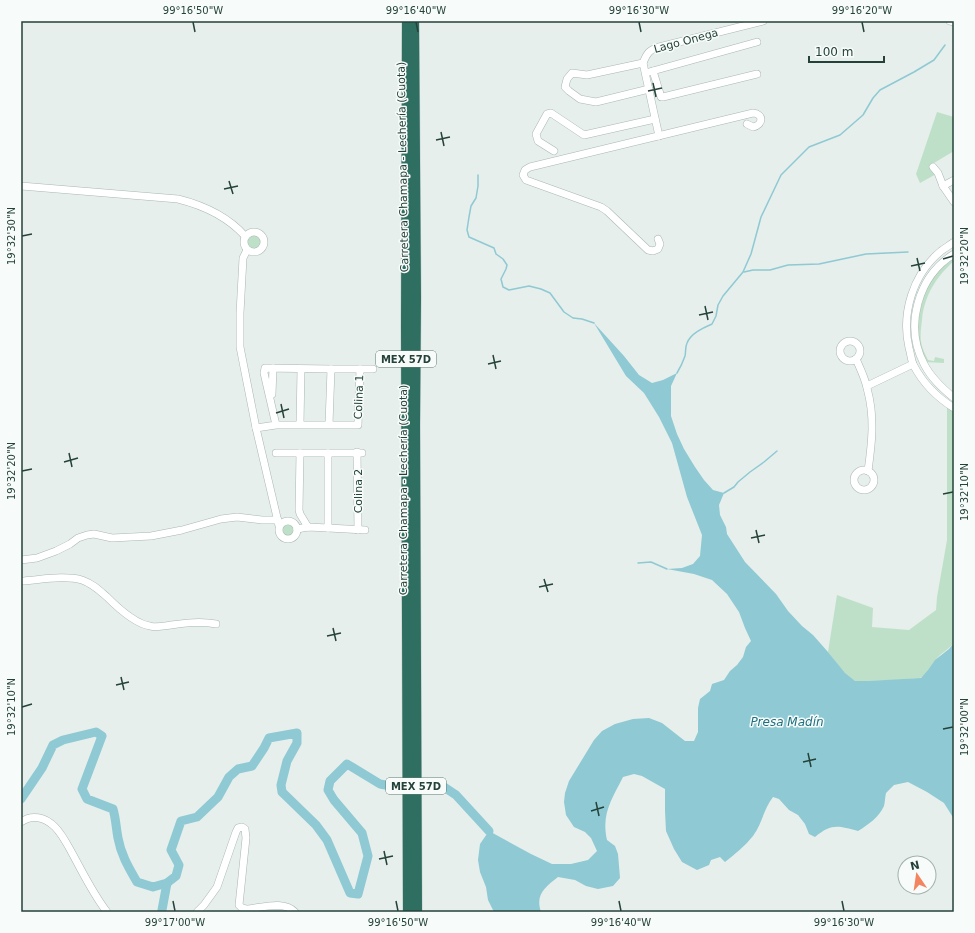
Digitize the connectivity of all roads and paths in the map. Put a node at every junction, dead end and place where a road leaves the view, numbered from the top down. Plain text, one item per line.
1 (407, 21) edge
2 (414, 21) edge
3 (763, 21) edge
4 (950, 21) edge
5 (954, 22) edge
6 (757, 42) dead end
7 (643, 62) junction
8 (654, 71) junction
9 (645, 73) junction
10 (757, 74) dead end
11 (649, 89) junction
12 (655, 120) junction
13 (747, 124) dead end
14 (659, 136) junction
15 (554, 150) dead end
16 (933, 167) dead end
17 (954, 180) edge
18 (21, 186) edge
19 (943, 186) junction
20 (954, 202) edge
21 (245, 236) junction
22 (658, 239) dead end
23 (954, 242) edge
24 (247, 250) junction
25 (954, 254) edge
26 (921, 357) junction
27 (856, 359) dead end
28 (914, 364) junction
29 (924, 365) junction
30 (273, 368) junction
31 (302, 369) junction
32 (331, 369) junction
33 (360, 369) junction
34 (373, 369) dead end
35 (867, 386) junction
36 (954, 398) edge
37 (272, 404) junction
38 (954, 408) edge
39 (300, 424) junction
40 (329, 424) junction
41 (276, 425) junction
42 (256, 428) junction
43 (276, 453) dead end
44 (300, 453) junction
45 (328, 453) junction
46 (868, 471) dead end
47 (303, 518) junction
48 (278, 523) junction
49 (296, 527) junction
50 (308, 527) junction
51 (328, 528) junction
52 (21, 560) edge
53 (21, 581) edge
54 (216, 624) dead end
55 (411, 696) junction
56 (21, 822) edge
57 (412, 875) junction
58 (107, 912) edge
59 (197, 912) edge
60 (295, 912) edge
61 (408, 912) edge
62 (417, 912) edge

1 - 55 highway, Carretera Chamapa - Lechería (Cuota) / MEX 57D
2 - 55 highway, Carretera Chamapa - Lechería (Cuota) / MEX 57D
3 - 7 street, Lago Onega
4 - 5 street
6 - 8 street
7 - 9 street, Lago Onega
7 - 11 street
8 - 9 street
8 - 10 street
9 - 11 street, Lago Onega
11 - 12 street, Lago Onega
12 - 14 street, Lago Onega
12 - 15 street
13 - 14 street
14 - 22 street
16 - 19 street
17 - 19 street
18 - 21 street
19 - 20 street
21 - 24 street
21 - 24 street
23 - 28 street
24 - 42 street
25 - 26 street
26 - 28 street
26 - 29 street
27 - 35 street
28 - 29 street
28 - 35 street
28 - 38 street
29 - 36 street
30 - 31 street, Colina 1
30 - 37 street, Colina 1
30 - 37 street, Colina 1
31 - 32 street, Colina 1
31 - 39 street
32 - 33 street, Colina 1
32 - 40 street
33 - 34 street, Colina 1
33 - 40 street, Colina 1
35 - 46 street
37 - 41 street, Colina 1
39 - 40 street, Colina 1
39 - 41 street, Colina 1
41 - 42 street, Colina 1
42 - 48 street
43 - 44 street, Colina 2
44 - 45 street, Colina 2
44 - 47 street
45 - 51 street
45 - 51 street, Colina 2
47 - 49 street
47 - 50 street
48 - 49 street
48 - 49 street
48 - 52 street
49 - 50 street, Colina 2
50 - 51 street, Colina 2
53 - 54 street
55 - 57 highway, Carretera Chamapa - Lechería (Cuota) / MEX 57D
56 - 58 street
57 - 61 highway, Carretera Chamapa - Lechería (Cuota) / MEX 57D
57 - 62 highway, Carretera Chamapa - Lechería (Cuota) / MEX 57D
59 - 60 street

